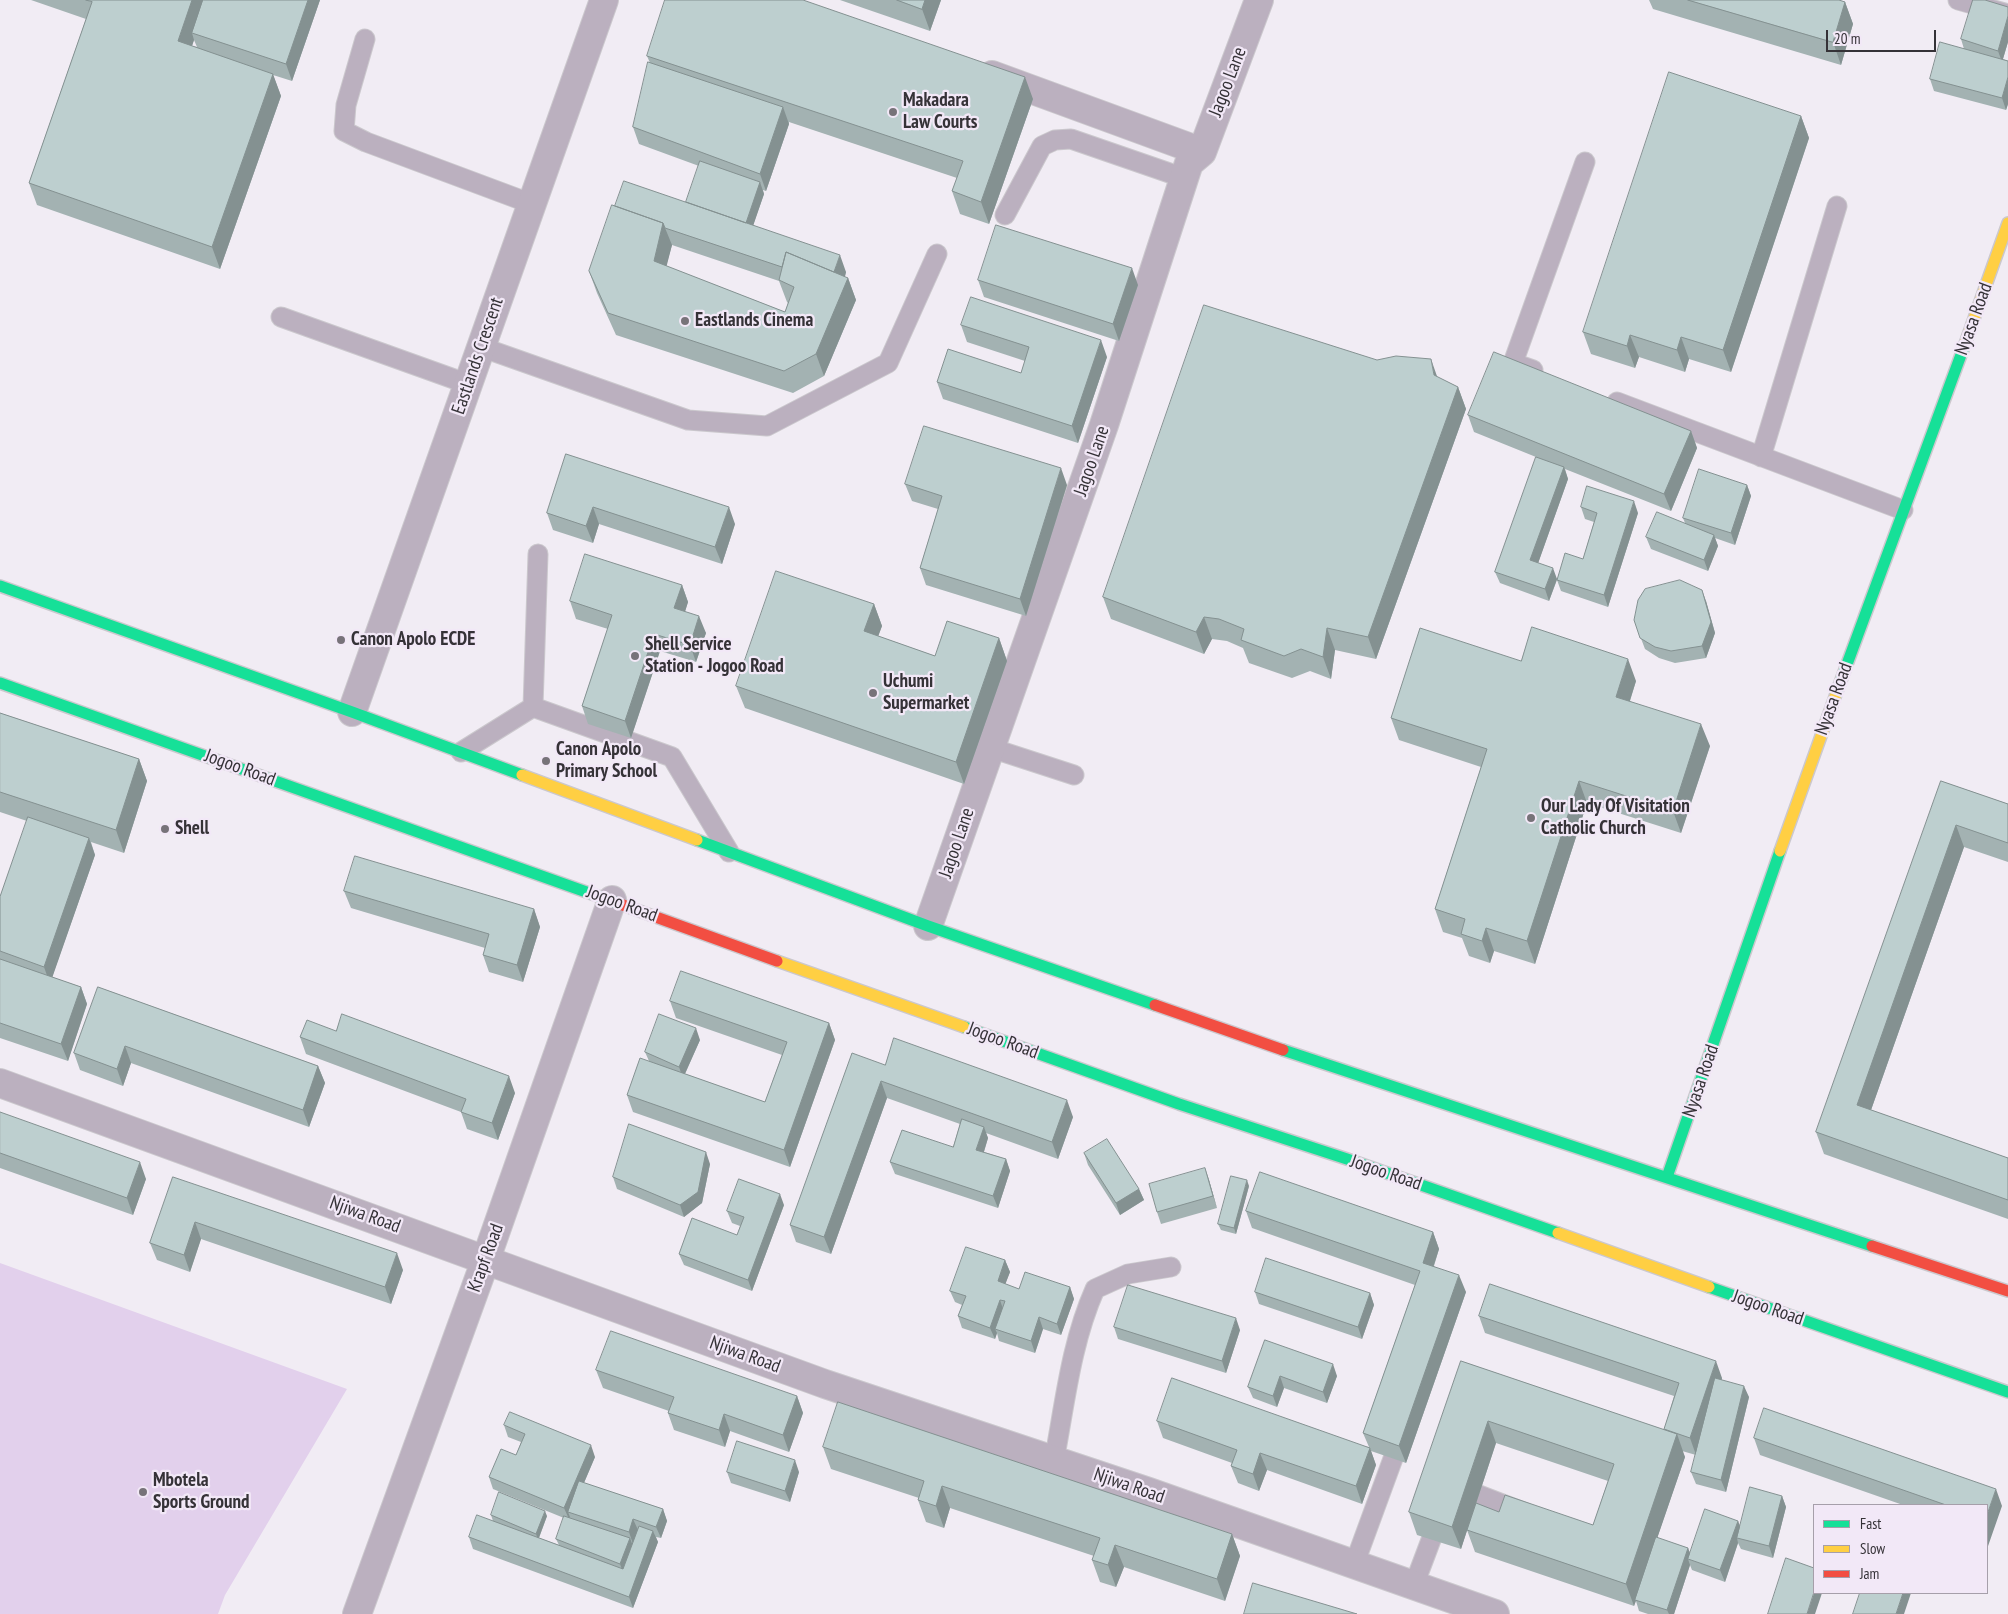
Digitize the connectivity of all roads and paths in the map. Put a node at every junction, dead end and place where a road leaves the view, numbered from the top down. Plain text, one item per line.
1 (604, 0) edge
2 (1259, 0) edge
3 (1958, 0) edge
4 (2008, 14) edge
5 (365, 39) dead end
6 (967, 66) edge
7 (1202, 152) junction
8 (1585, 162) dead end
9 (1184, 178) junction
10 (532, 204) junction
11 (1837, 206) dead end
12 (1005, 215) dead end
13 (2008, 223) edge
14 (937, 254) dead end
15 (281, 317) dead end
16 (481, 347) junction
17 (1550, 376) edge
18 (468, 384) junction
19 (1596, 394) edge
20 (1761, 456) junction
21 (1903, 510) junction
22 (538, 554) dead end
23 (0, 586) edge
24 (0, 683) edge
25 (533, 707) junction
26 (352, 712) junction
27 (991, 748) junction
28 (461, 752) junction
29 (1074, 775) dead end
30 (729, 852) junction
31 (612, 900) junction
32 (928, 926) junction
33 (0, 1083) edge
34 (1667, 1177) junction
35 (486, 1259) junction
36 (1171, 1267) dead end
37 (2008, 1291) edge
38 (2008, 1392) edge
39 (1406, 1422) edge
40 (1054, 1461) junction
41 (1545, 1520) edge
42 (1354, 1564) junction
43 (1414, 1585) junction
44 (357, 1614) edge
45 (1495, 1614) edge

1 - 10 street, Eastlands Crescent
2 - 7 street, Jagoo Lane
3 - 4 lane
5 - 10 lane
6 - 7 street
7 - 9 street, Jagoo Lane
8 - 17 lane
9 - 12 lane
9 - 27 street, Jagoo Lane
10 - 16 street, Eastlands Crescent
11 - 20 lane
13 - 21 main road, Nyasa Road
14 - 16 lane
15 - 18 lane
16 - 18 street, Eastlands Crescent
18 - 26 street, Eastlands Crescent
19 - 20 lane
20 - 21 lane
21 - 34 main road, Nyasa Road
22 - 25 lane
23 - 26 main road
24 - 31 main road, Jogoo Road
25 - 28 lane
25 - 30 lane
26 - 28 main road
27 - 29 lane
27 - 32 street, Jagoo Lane
28 - 30 main road
30 - 32 main road
31 - 35 street, Krapf Road
31 - 38 main road, Jogoo Road
32 - 34 main road
33 - 35 street, Njiwa Road
34 - 37 main road
35 - 40 street, Njiwa Road
35 - 44 street, Krapf Road
36 - 40 lane
39 - 42 lane
40 - 42 street, Njiwa Road
41 - 43 lane
42 - 43 street, Njiwa Road
43 - 45 street, Njiwa Road

